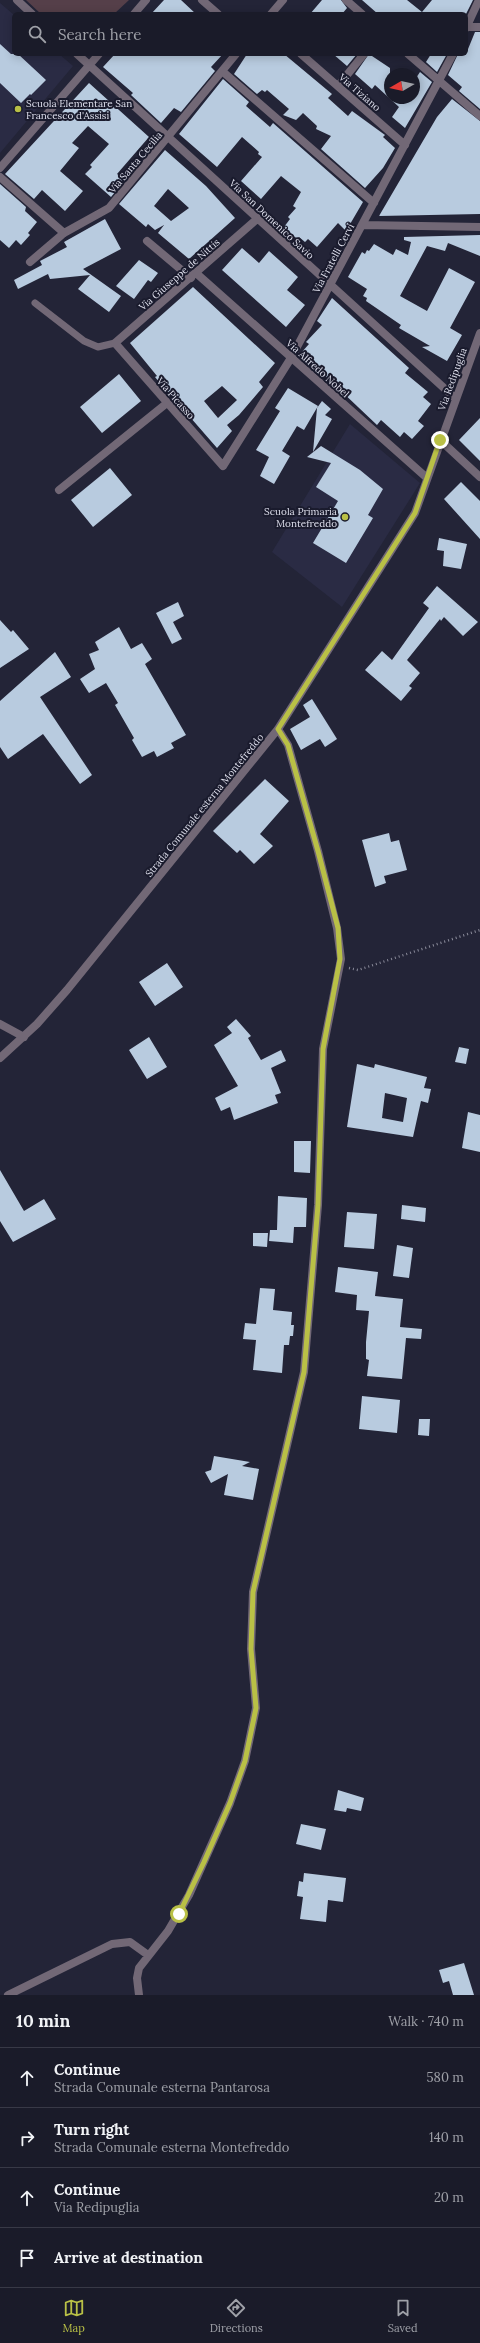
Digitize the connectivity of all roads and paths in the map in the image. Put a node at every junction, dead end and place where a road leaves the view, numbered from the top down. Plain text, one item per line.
1 (17, 0) edge
2 (146, 0) edge
3 (202, 0) edge
4 (283, 0) edge
5 (346, 0) edge
6 (479, 0) edge
7 (30, 12) edge
8 (136, 12) edge
9 (216, 12) edge
10 (273, 12) edge
11 (360, 12) edge
12 (468, 24) edge
13 (480, 27) edge
14 (468, 28) edge
15 (79, 56) edge
16 (97, 56) edge
17 (234, 56) edge
18 (303, 56) edge
19 (362, 56) edge
20 (410, 56) edge
21 (452, 56) edge
22 (90, 65) junction
23 (222, 70) junction
24 (440, 80) junction
25 (338, 86) junction
26 (480, 116) edge
27 (168, 137) junction
28 (405, 145) junction
29 (0, 168) edge
30 (0, 177) edge
31 (374, 203) junction
32 (257, 219) junction
33 (363, 224) junction
34 (480, 226) edge
35 (64, 233) junction
36 (147, 241) dead end
37 (30, 262) dead end
38 (194, 276) junction
39 (330, 286) junction
40 (35, 303) dead end
41 (480, 333) edge
42 (115, 343) junction
43 (291, 358) junction
44 (455, 398) junction
45 (167, 403) junction
46 (440, 440) junction
47 (223, 466) joint
48 (480, 477) edge
49 (427, 478) junction
50 (59, 490) dead end
51 (278, 729) junction
52 (480, 930) edge
53 (339, 966) junction
54 (0, 1024) edge
55 (24, 1037) junction
56 (0, 1058) edge
57 (148, 1955) junction
58 (8, 1995) edge
59 (139, 1995) edge

1 - 7 street
2 - 8 street
3 - 9 street
4 - 10 street
5 - 11 street
6 - 12 street
13 - 14 street
15 - 22 street, Via San Domenico Savio
16 - 22 street
17 - 23 street, Via Santa Cecilia
18 - 25 street, Via Tiziano
19 - 25 street
20 - 24 street
21 - 24 street, Via Fratelli Cervi
22 - 27 street, Via San Domenico Savio
22 - 29 street
23 - 27 street, Via Santa Cecilia
23 - 31 street
24 - 26 street
24 - 28 street, Via Fratelli Cervi
25 - 28 street, Via Tiziano
27 - 32 street, Via San Domenico Savio
27 - 35 street, Via Santa Cecilia
28 - 31 street, Via Fratelli Cervi
30 - 35 street
31 - 33 street, Via Fratelli Cervi
32 - 38 street, Via Giuseppe de Nittis
32 - 39 street, Via San Domenico Savio
33 - 34 street
33 - 39 street, Via Fratelli Cervi
35 - 37 street, Via Santa Cecilia
36 - 38 street, Via Alfredo Nobel
38 - 42 street, Via Giuseppe de Nittis
38 - 43 street, Via Alfredo Nobel
39 - 43 street, Via Fratelli Cervi
39 - 44 street, Via San Domenico Savio
40 - 42 lane
41 - 44 street, Via Redipuglia
42 - 45 street, Via Picasso
43 - 47 street, Via Fratelli Cervi
43 - 49 street, Via Alfredo Nobel
44 - 46 street, Via Redipuglia
45 - 47 street, Via Picasso
45 - 50 street
46 - 48 street
46 - 49 street, Via Redipuglia
49 - 51 street, Strada Comunale esterna Montefreddo
51 - 53 street
51 - 55 street, Strada Comunale esterna Montefreddo
52 - 53 path
53 - 57 street
54 - 55 street
55 - 56 street, Strada Comunale esterna Montefreddo
57 - 58 street
57 - 59 street

